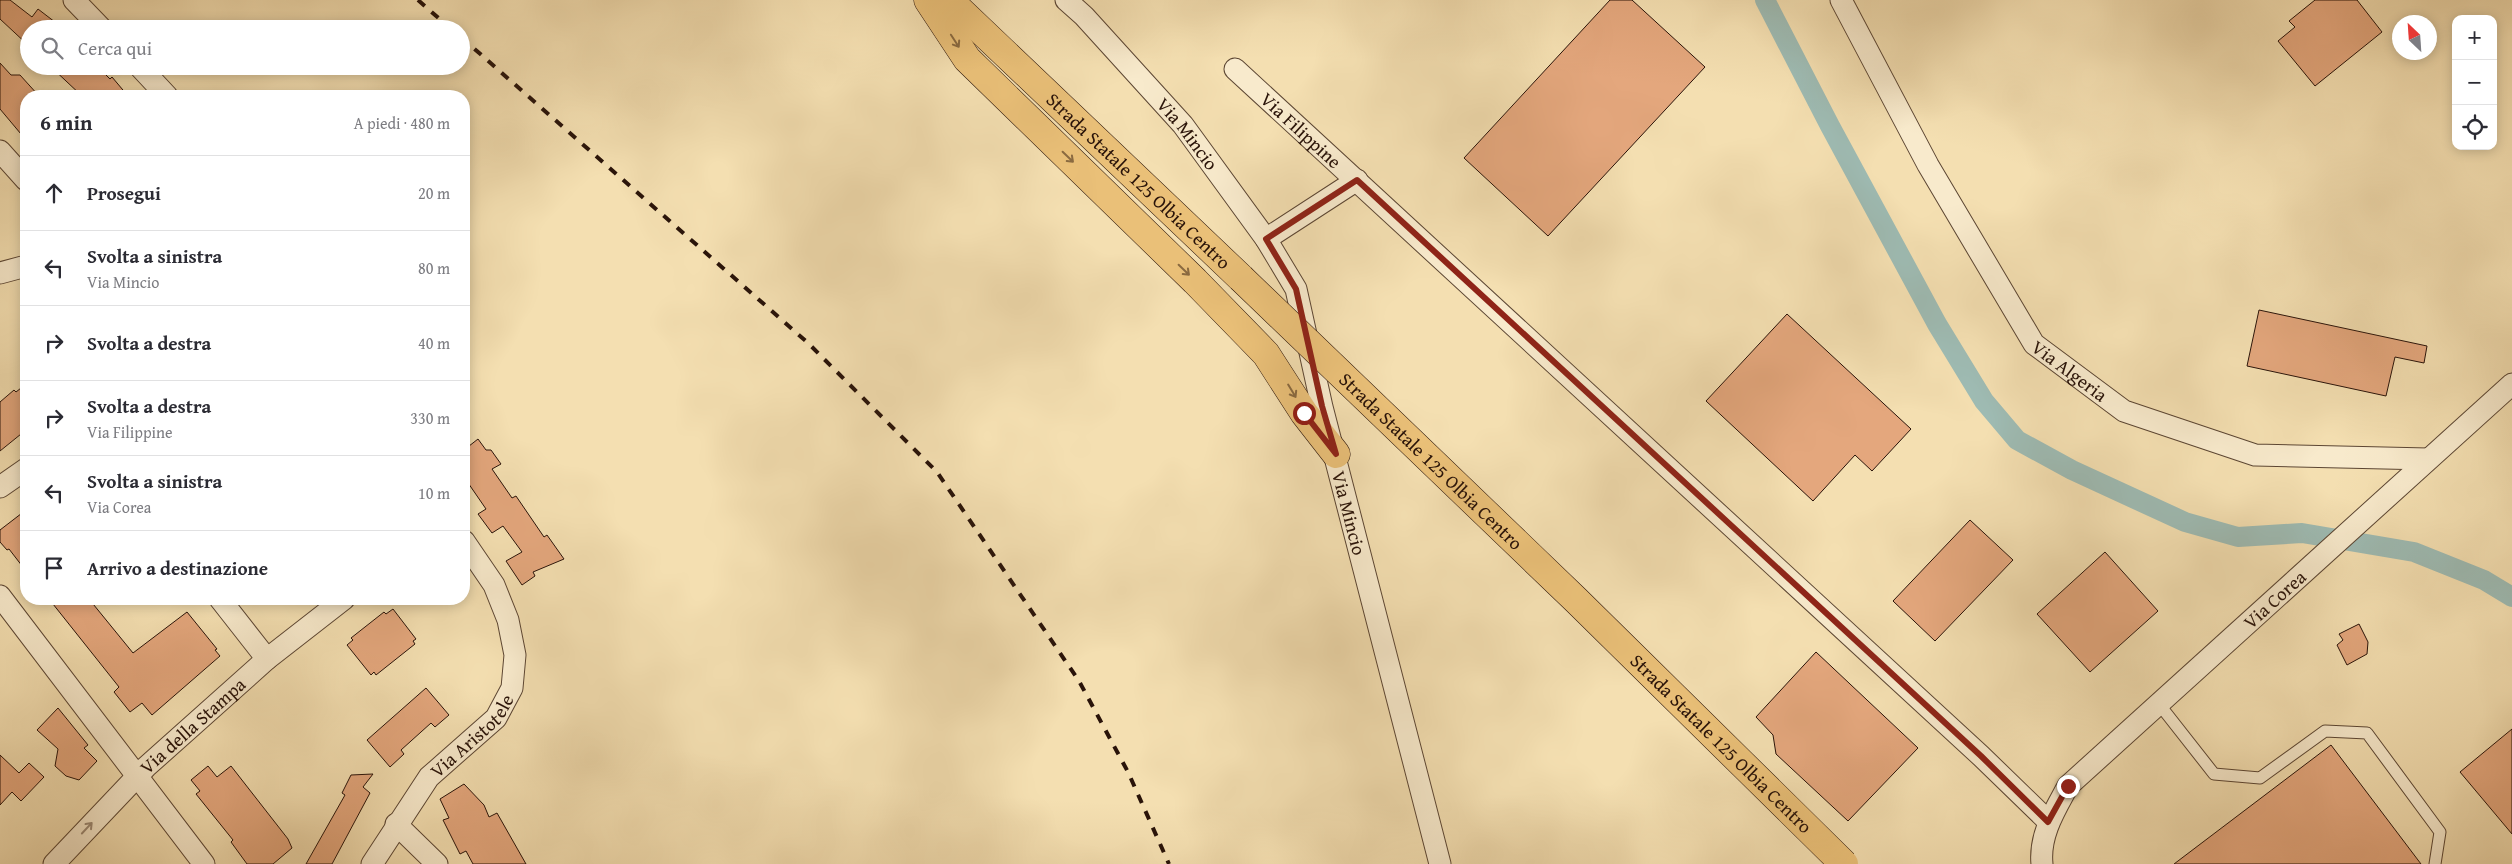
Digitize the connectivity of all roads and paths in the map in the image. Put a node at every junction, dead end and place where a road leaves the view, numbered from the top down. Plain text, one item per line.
1 (74, 0) edge
2 (928, 0) edge
3 (949, 0) edge
4 (1066, 0) edge
5 (1841, 0) edge
6 (93, 20) edge
7 (1235, 69) dead end
8 (147, 75) edge
9 (161, 90) edge
10 (0, 151) edge
11 (20, 173) edge
12 (1357, 180) junction
13 (1266, 239) junction
14 (20, 268) edge
15 (0, 273) edge
16 (2512, 384) edge
17 (1336, 454) junction
18 (2428, 459) junction
19 (20, 473) edge
20 (0, 487) edge
21 (470, 550) edge
22 (0, 596) edge
23 (225, 605) edge
24 (336, 605) edge
25 (267, 659) junction
26 (2159, 704) junction
27 (137, 776) junction
28 (2048, 822) junction
29 (396, 824) junction
30 (54, 864) edge
31 (204, 864) edge
32 (372, 864) edge
33 (436, 864) edge
34 (1440, 864) edge
35 (1844, 864) edge
36 (2042, 864) edge
37 (2435, 864) edge

1 - 6 street
2 -> 17 main road
3 - 35 main road, Strada Statale 125 Olbia Centro, bridge
4 - 13 street, Via Mincio
5 - 18 street, Via Algeria
7 - 12 street, Via Filippine
8 - 9 street
10 - 11 street
12 - 13 street
12 - 28 street, Via Filippine
13 - 17 street, Via Mincio
14 - 15 street
16 - 18 street, Via Corea
17 - 34 street, Via Mincio
18 - 26 street, Via Corea
19 - 20 street
21 - 29 street, Via Aristotele
22 - 27 street
23 - 25 street
24 - 25 street, Via della Stampa
25 - 27 street, Via della Stampa
26 - 28 street, Via Corea
26 - 37 lane
30 -> 27 street, Via della Stampa
27 - 31 street
28 - 36 street, Via Corea
29 - 32 street, Via Aristotele
29 - 33 street

